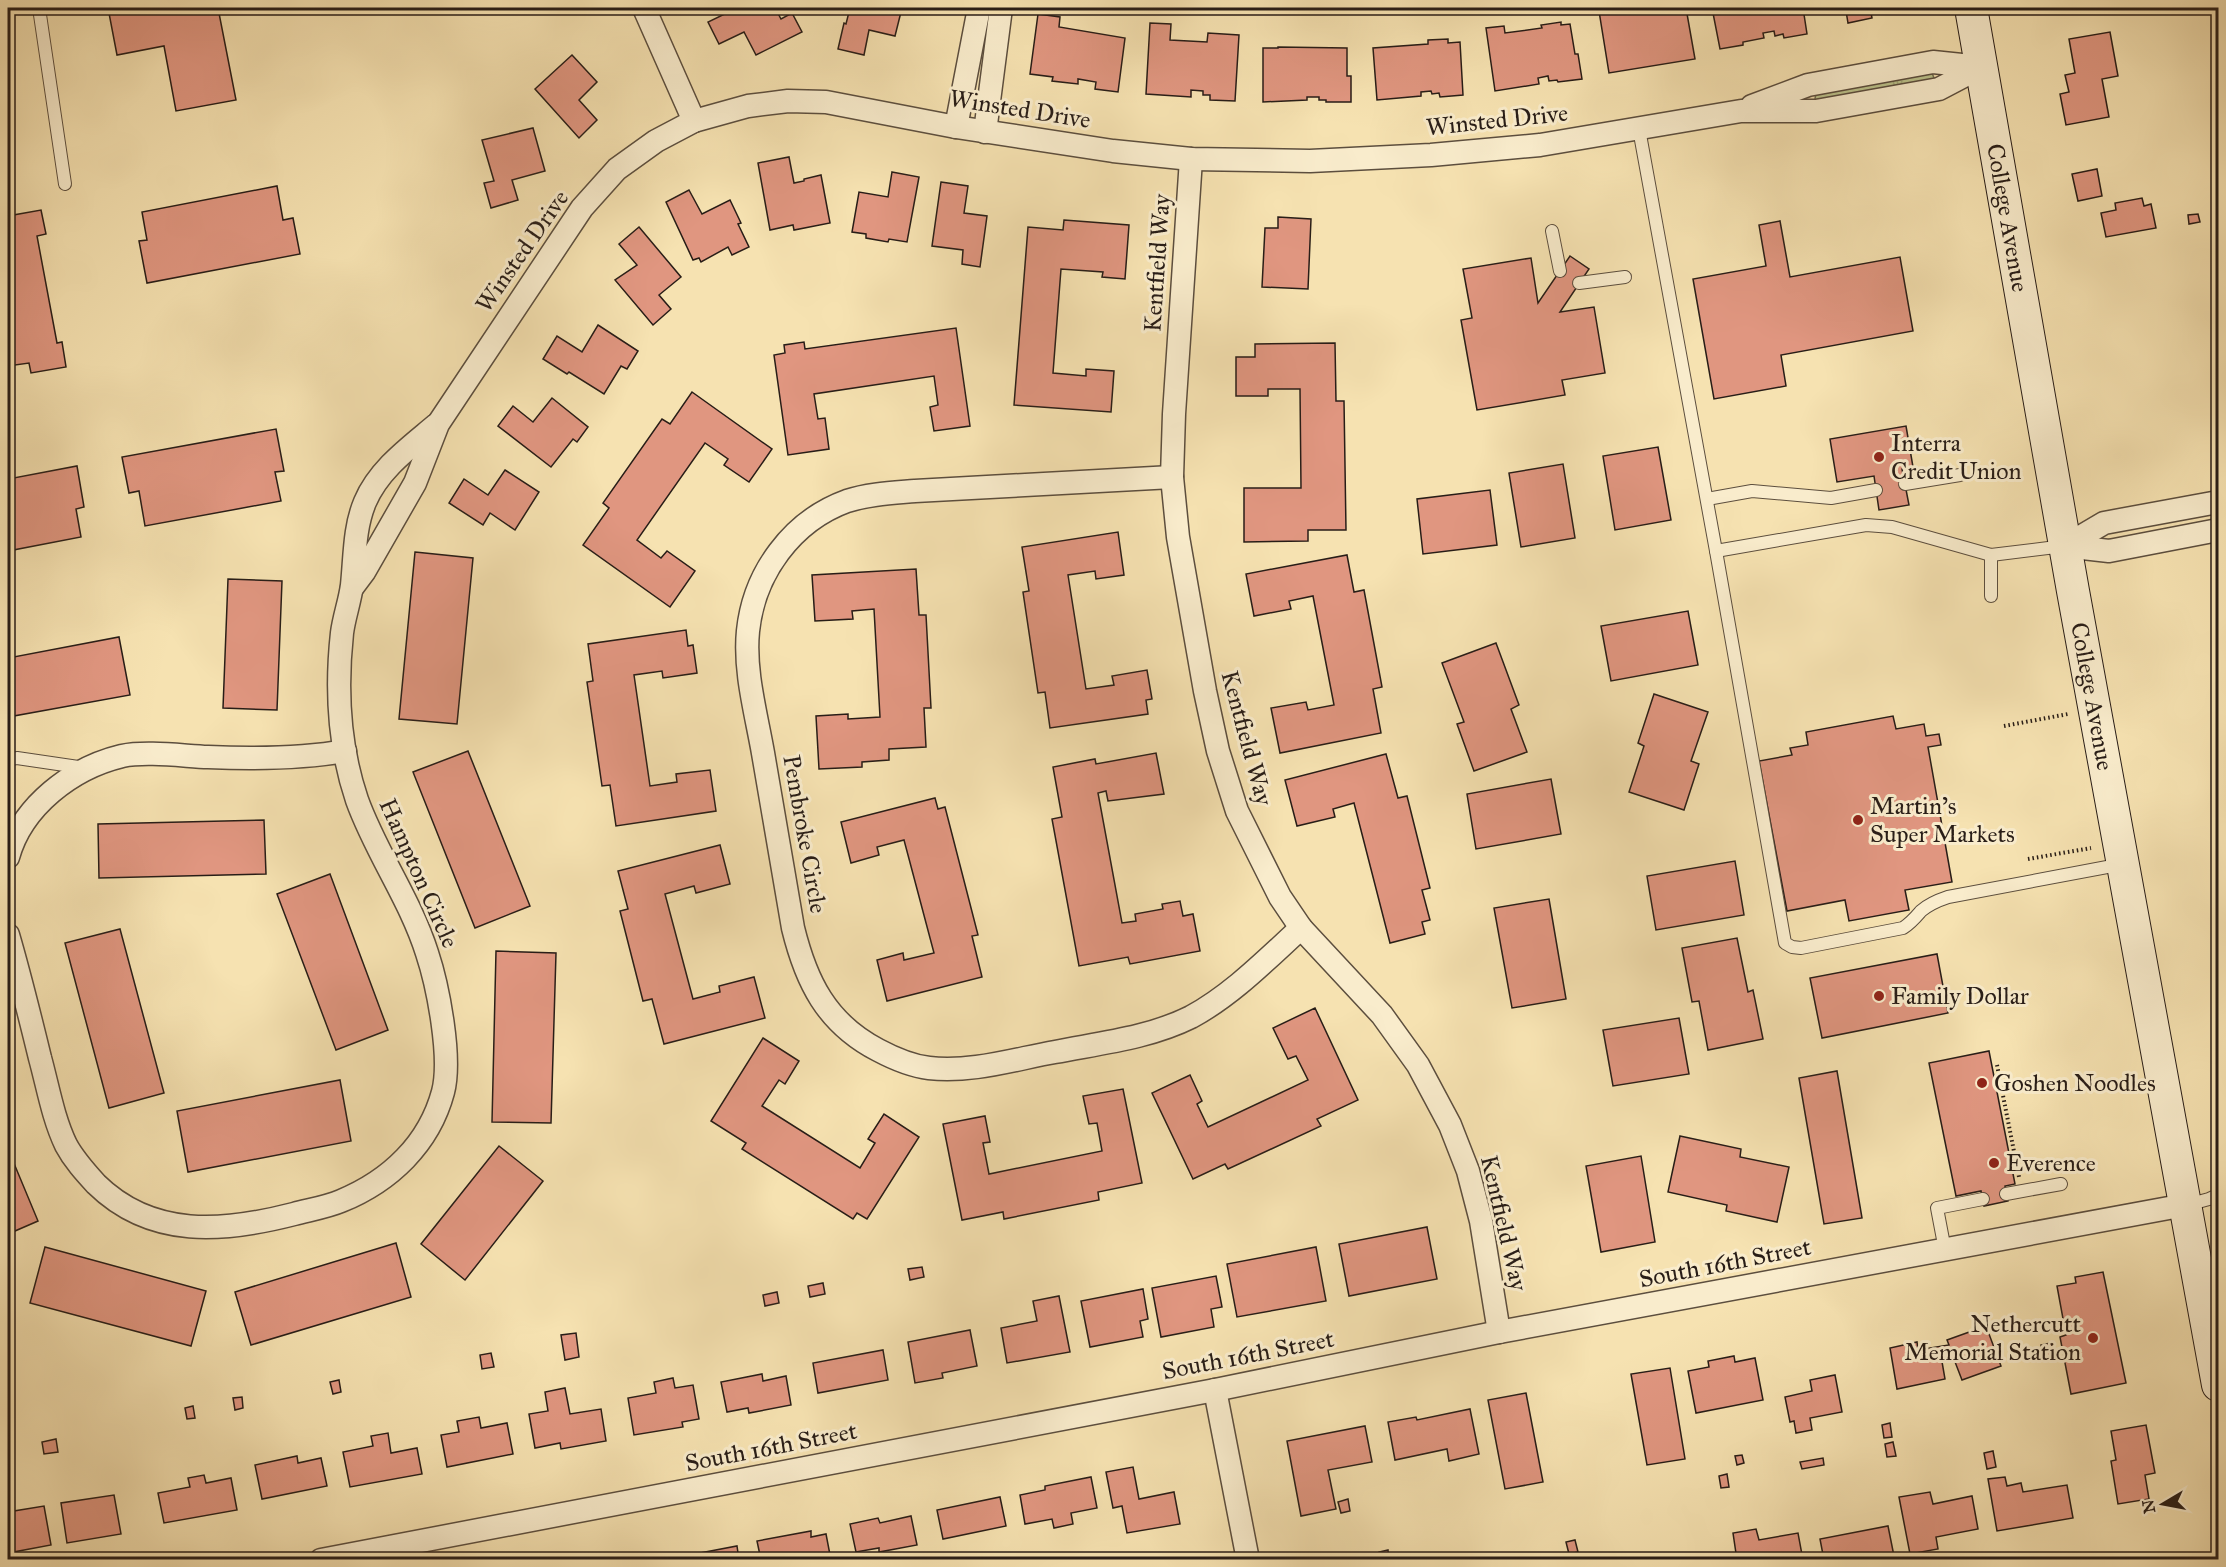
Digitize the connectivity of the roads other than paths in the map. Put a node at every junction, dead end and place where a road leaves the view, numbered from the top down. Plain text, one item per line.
1 (39, 8) edge
2 (644, 8) edge
3 (979, 8) edge
4 (1001, 8) edge
5 (1971, 8) edge
6 (1981, 67) junction
7 (694, 121) junction
8 (956, 127) junction
9 (1639, 129) junction
10 (985, 132) junction
11 (1191, 159) junction
12 (65, 184) dead end
13 (1552, 231) dead end
14 (1560, 271) dead end
15 (1625, 277) dead end
16 (1579, 283) dead end
17 (438, 424) junction
18 (1960, 475) dead end
19 (1172, 477) junction
20 (1905, 484) dead end
21 (1876, 490) dead end
22 (1707, 499) junction
23 (2218, 502) edge
24 (2218, 530) edge
25 (2065, 546) junction
26 (1716, 551) junction
27 (1991, 555) junction
28 (351, 588) junction
29 (1991, 596) dead end
30 (345, 751) junction
31 (8, 760) edge
32 (86, 768) junction
33 (8, 857) edge
34 (2124, 864) junction
35 (1301, 928) junction
36 (8, 935) edge
37 (2061, 1184) dead end
38 (2006, 1194) dead end
39 (2218, 1195) edge
40 (1983, 1199) dead end
41 (2185, 1205) junction
42 (1945, 1250) junction
43 (1499, 1332) junction
44 (2218, 1385) edge
45 (1215, 1390) junction
46 (321, 1560) edge
47 (1248, 1560) edge

1 - 12 lane
2 - 7 street
3 - 8 street
4 - 10 street
5 - 6 main road, College Avenue
6 - 9 street, Winsted Drive
6 - 25 main road, College Avenue
7 - 8 street, Winsted Drive
7 - 17 street, Winsted Drive
8 - 10 street, Winsted Drive
9 - 11 street, Winsted Drive
9 - 22 lane
10 - 11 street, Winsted Drive
11 - 19 street, Kentfield Way
13 - 14 lane
15 - 16 lane
17 - 28 street, Winsted Drive
17 - 28 street, Winsted Drive
18 - 20 lane
19 - 35 street, Kentfield Way
19 - 35 street, Pembroke Circle
21 - 22 lane
22 - 26 lane
23 - 25 street
24 - 25 street
25 - 27 lane
25 - 34 main road, College Avenue
26 - 27 lane
26 - 34 lane
27 - 29 lane
28 - 30 street, Winsted Drive
30 - 32 street
30 - 36 street, Hampton Circle
31 - 32 lane
32 - 33 street
34 - 41 main road, College Avenue
35 - 43 street, Kentfield Way
37 - 38 lane
39 - 41 lane
40 - 42 lane
41 - 42 street, South 16th Street
41 - 44 main road, College Avenue
42 - 43 street, South 16th Street
43 - 45 street, South 16th Street
45 - 46 street, South 16th Street
45 - 47 street

